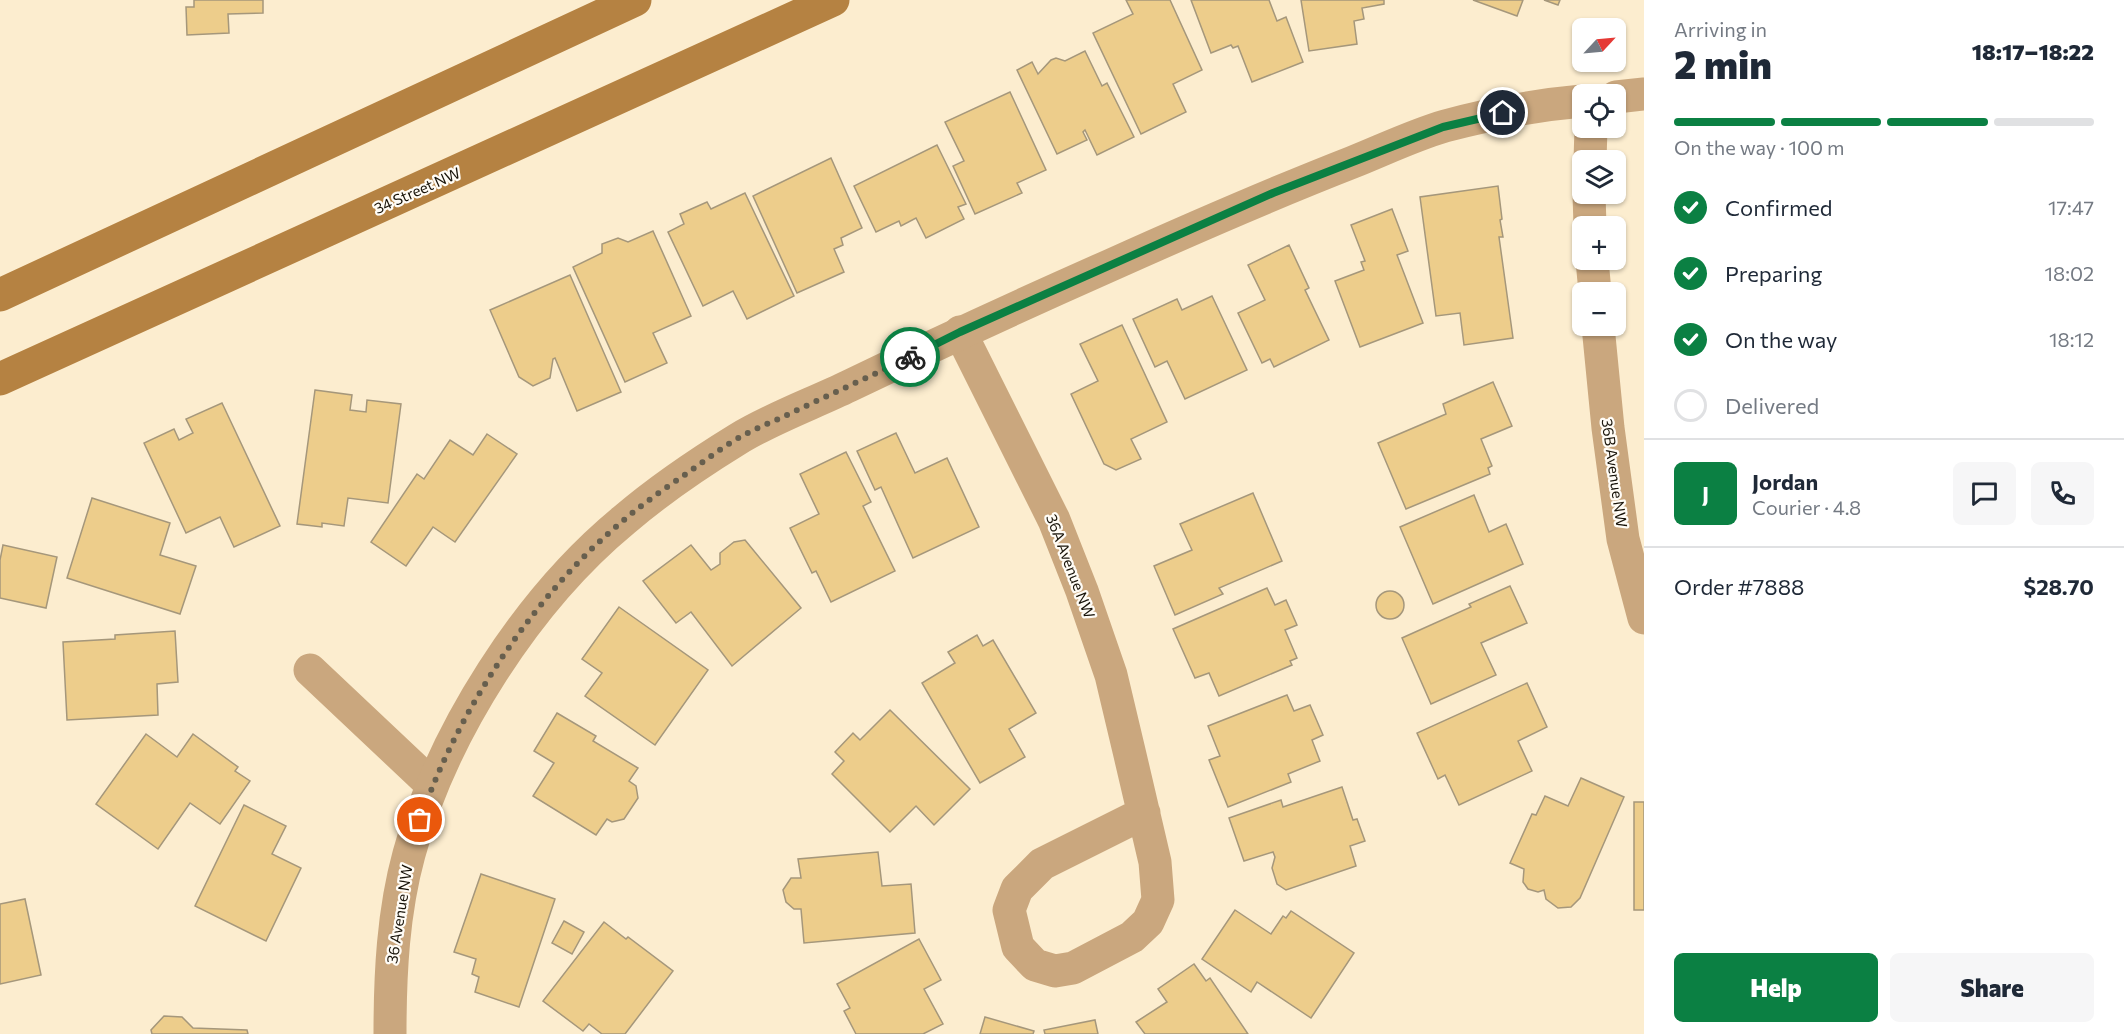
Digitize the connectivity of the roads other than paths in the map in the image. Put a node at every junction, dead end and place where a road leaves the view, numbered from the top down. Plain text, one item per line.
1 (635, 0) edge
2 (833, 0) edge
3 (1644, 94) edge
4 (1626, 96) edge
5 (1572, 102) edge
6 (0, 295) edge
7 (960, 332) junction
8 (1599, 336) edge
9 (0, 379) edge
10 (1644, 618) edge
11 (310, 670) dead end
12 (432, 785) junction
13 (1144, 813) junction
14 (390, 1034) edge

1 - 6 main road
2 - 9 main road, 34 Street NW
3 - 4 street
5 - 7 street, 36 Avenue NW
7 - 12 street, 36 Avenue NW
7 - 13 street, 36A Avenue NW
8 - 10 street, 36B Avenue NW
11 - 12 street
12 - 14 street, 36 Avenue NW
13 - 13 street, 36A Avenue NW

